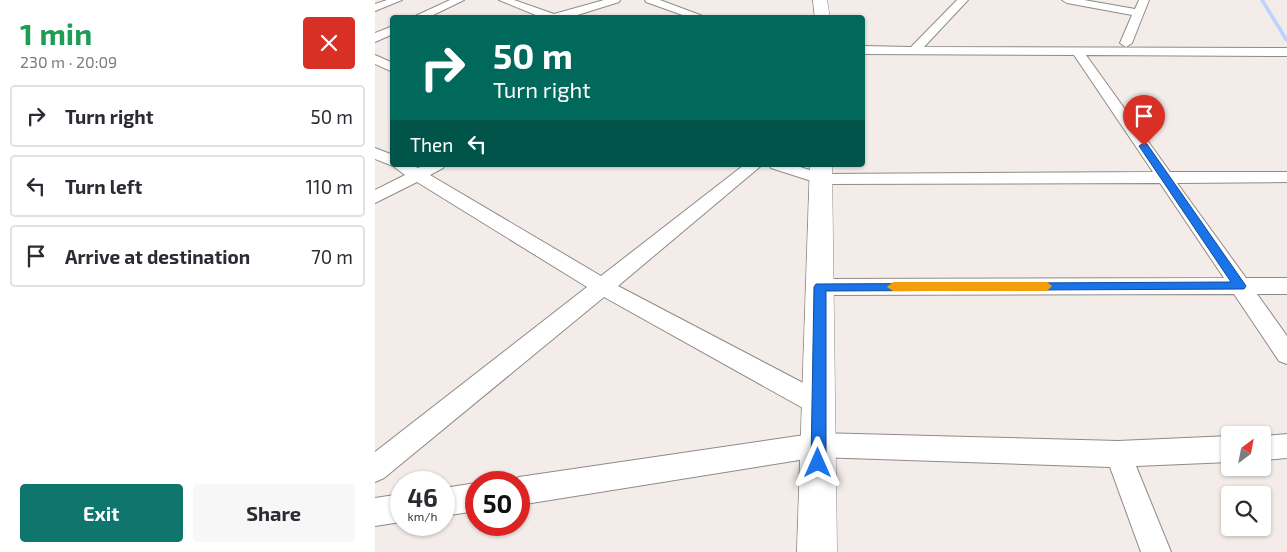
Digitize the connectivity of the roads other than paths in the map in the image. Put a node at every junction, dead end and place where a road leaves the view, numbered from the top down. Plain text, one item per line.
1 (397, 0) edge
2 (459, 0) edge
3 (504, 0) edge
4 (615, 0) edge
5 (650, 0) edge
6 (820, 0) edge
7 (963, 0) edge
8 (1067, 0) edge
9 (1144, 0) edge
10 (375, 8) edge
11 (1139, 13) junction
12 (424, 15) edge
13 (545, 15) edge
14 (564, 15) edge
15 (694, 15) edge
16 (822, 15) edge
17 (390, 31) edge
18 (375, 38) edge
19 (1126, 43) dead end
20 (865, 50) edge
21 (913, 51) junction
22 (1078, 52) junction
23 (1287, 52) edge
24 (375, 59) edge
25 (390, 66) edge
26 (390, 69) edge
27 (375, 75) edge
28 (375, 153) edge
29 (390, 160) edge
30 (405, 167) edge
31 (433, 167) edge
32 (751, 167) edge
33 (790, 167) edge
34 (821, 172) edge
35 (419, 175) junction
36 (1166, 177) junction
37 (1287, 177) edge
38 (375, 197) edge
39 (601, 286) junction
40 (1240, 286) junction
41 (1287, 286) edge
42 (820, 287) junction
43 (1287, 354) edge
44 (819, 404) junction
45 (818, 445) junction
46 (1287, 446) edge
47 (1271, 447) edge
48 (1221, 449) edge
49 (1118, 454) junction
50 (375, 469) edge
51 (530, 488) edge
52 (390, 510) edge
53 (375, 512) edge
54 (817, 552) edge
55 (1156, 552) edge

1 - 10 street
2 - 12 street
3 - 13 street
4 - 14 street
5 - 15 street
6 - 16 main road
7 - 21 street
8 - 11 street
9 - 11 street
11 - 19 street
17 - 18 street
20 - 21 street
21 - 22 street
22 - 23 street
22 - 36 street
24 - 25 street
26 - 27 street
28 - 29 street
30 - 35 street
31 - 35 street
32 - 39 street
33 - 34 street
34 - 36 street
34 - 42 main road
35 - 38 street
35 - 39 street
36 - 37 street
36 - 40 street
39 - 44 street
39 - 50 street
40 - 41 street
40 - 42 street
40 - 43 street
42 - 44 main road
44 - 45 main road
45 - 49 street
45 - 51 street
45 - 54 main road
46 - 47 street
48 - 49 street
49 - 55 street
52 - 53 street

